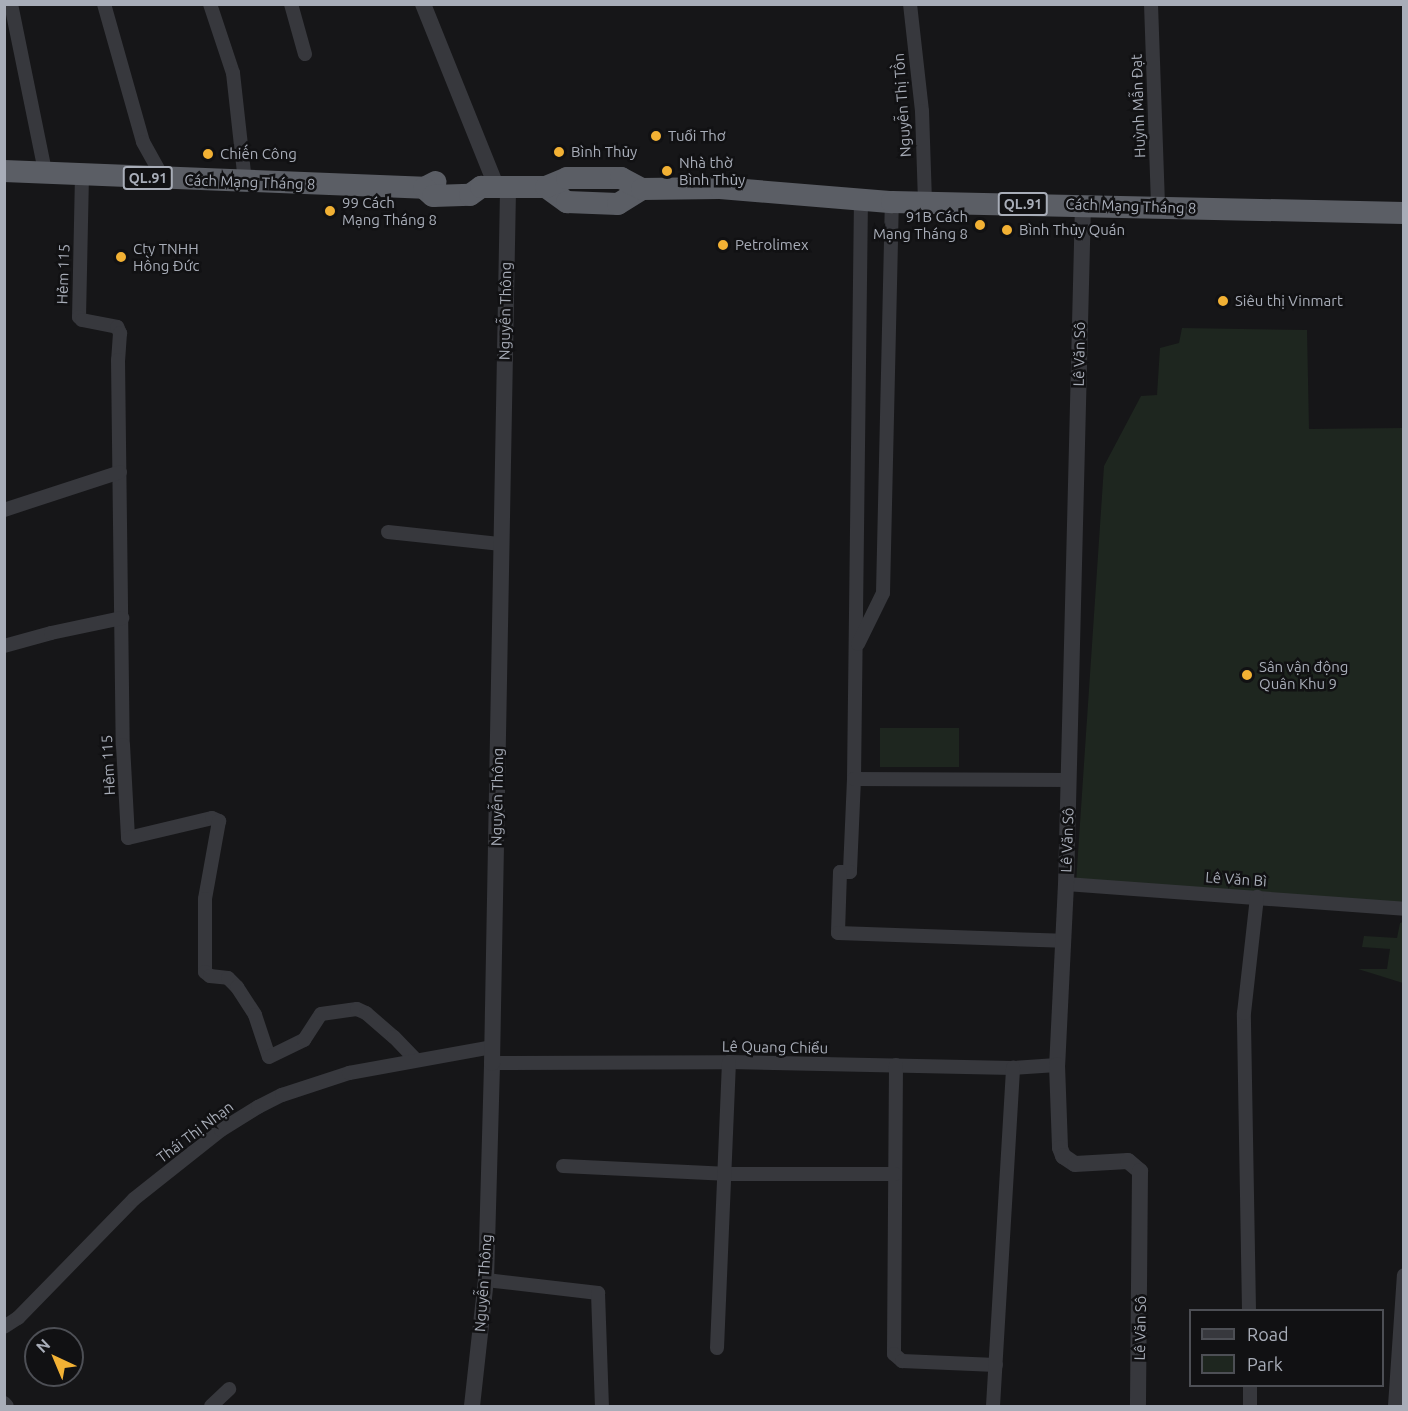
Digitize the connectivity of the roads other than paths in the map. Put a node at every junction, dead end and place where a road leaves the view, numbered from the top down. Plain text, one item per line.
1 (11, 4) edge
2 (104, 4) edge
3 (210, 4) edge
4 (291, 4) edge
5 (423, 4) edge
6 (910, 4) edge
7 (1151, 4) edge
8 (305, 54) dead end
9 (4, 171) edge
10 (45, 171) junction
11 (82, 175) junction
12 (163, 178) junction
13 (245, 182) junction
14 (495, 187) junction
15 (861, 198) junction
16 (892, 202) junction
17 (925, 203) junction
18 (1083, 204) junction
19 (1158, 207) junction
20 (1404, 213) edge
21 (120, 472) junction
22 (4, 510) edge
23 (388, 532) dead end
24 (501, 544) junction
25 (122, 618) junction
26 (4, 646) edge
27 (857, 646) junction
28 (854, 778) junction
29 (1068, 780) junction
30 (1066, 884) junction
31 (1257, 897) junction
32 (1404, 909) edge
33 (1064, 941) junction
34 (492, 1055) junction
35 (416, 1060) junction
36 (729, 1062) junction
37 (897, 1065) junction
38 (1058, 1065) junction
39 (1013, 1068) junction
40 (563, 1166) dead end
41 (724, 1174) junction
42 (895, 1174) junction
43 (1404, 1275) edge
44 (486, 1280) junction
45 (1249, 1309) edge
46 (4, 1327) edge
47 (717, 1348) dead end
48 (996, 1365) junction
49 (1250, 1387) edge
50 (229, 1389) dead end
51 (4, 1403) edge
52 (7, 1407) edge
53 (211, 1407) edge
54 (472, 1407) edge
55 (602, 1407) edge
56 (993, 1407) edge
57 (1138, 1407) edge
58 (1250, 1407) edge
59 (1395, 1407) edge

1 - 10 street
2 - 12 street
3 - 13 street
4 - 8 street
5 - 14 street
6 - 17 street, Nguyễn Thị Tồn
7 - 19 street, Huỳnh Mẫn Đạt
9 - 10 highway, Cách Mạng Tháng 8 / QL.91
10 - 11 highway, Cách Mạng Tháng 8 / QL.91
11 - 12 highway, Cách Mạng Tháng 8 / QL.91
11 - 21 street, Hẻm 115
12 - 13 highway, Cách Mạng Tháng 8 / QL.91
13 - 14 highway, Cách Mạng Tháng 8 / QL.91
14 - 15 highway, Cách Mạng Tháng 8 / QL.91
14 - 24 street, Nguyễn Thông
15 - 16 highway, Cách Mạng Tháng 8 / QL.91
15 - 27 street
16 - 17 highway, Cách Mạng Tháng 8 / QL.91
16 - 27 street
17 - 18 highway, Cách Mạng Tháng 8 / QL.91
18 - 19 highway, Cách Mạng Tháng 8 / QL.91
18 - 29 street, Lê Văn Sô
19 - 20 highway, Cách Mạng Tháng 8 / QL.91
21 - 22 street
21 - 25 street, Hẻm 115
23 - 24 street
24 - 34 street, Nguyễn Thông
25 - 26 street
25 - 35 street, Hẻm 115
27 - 28 street
28 - 29 street
28 - 33 street
29 - 30 street, Lê Văn Sô
30 - 31 street, Lê Văn Bì
30 - 33 street, Lê Văn Sô
31 - 32 street, Lê Văn Bì
31 - 45 street
33 - 38 street, Lê Văn Sô
34 - 35 street, Thái Thị Nhạn
34 - 36 street, Lê Quang Chiểu
34 - 44 street, Nguyễn Thông
35 - 46 street, Thái Thị Nhạn
36 - 37 street, Lê Quang Chiểu
36 - 41 street
37 - 39 street, Lê Quang Chiểu
37 - 42 street
38 - 39 street, Lê Quang Chiểu
38 - 57 street, Lê Văn Sô
39 - 48 street
40 - 41 street
41 - 42 street
41 - 47 street
42 - 48 street
43 - 59 street
44 - 54 street, Nguyễn Thông
44 - 55 street
48 - 56 street
49 - 58 street
50 - 53 street
51 - 52 street

